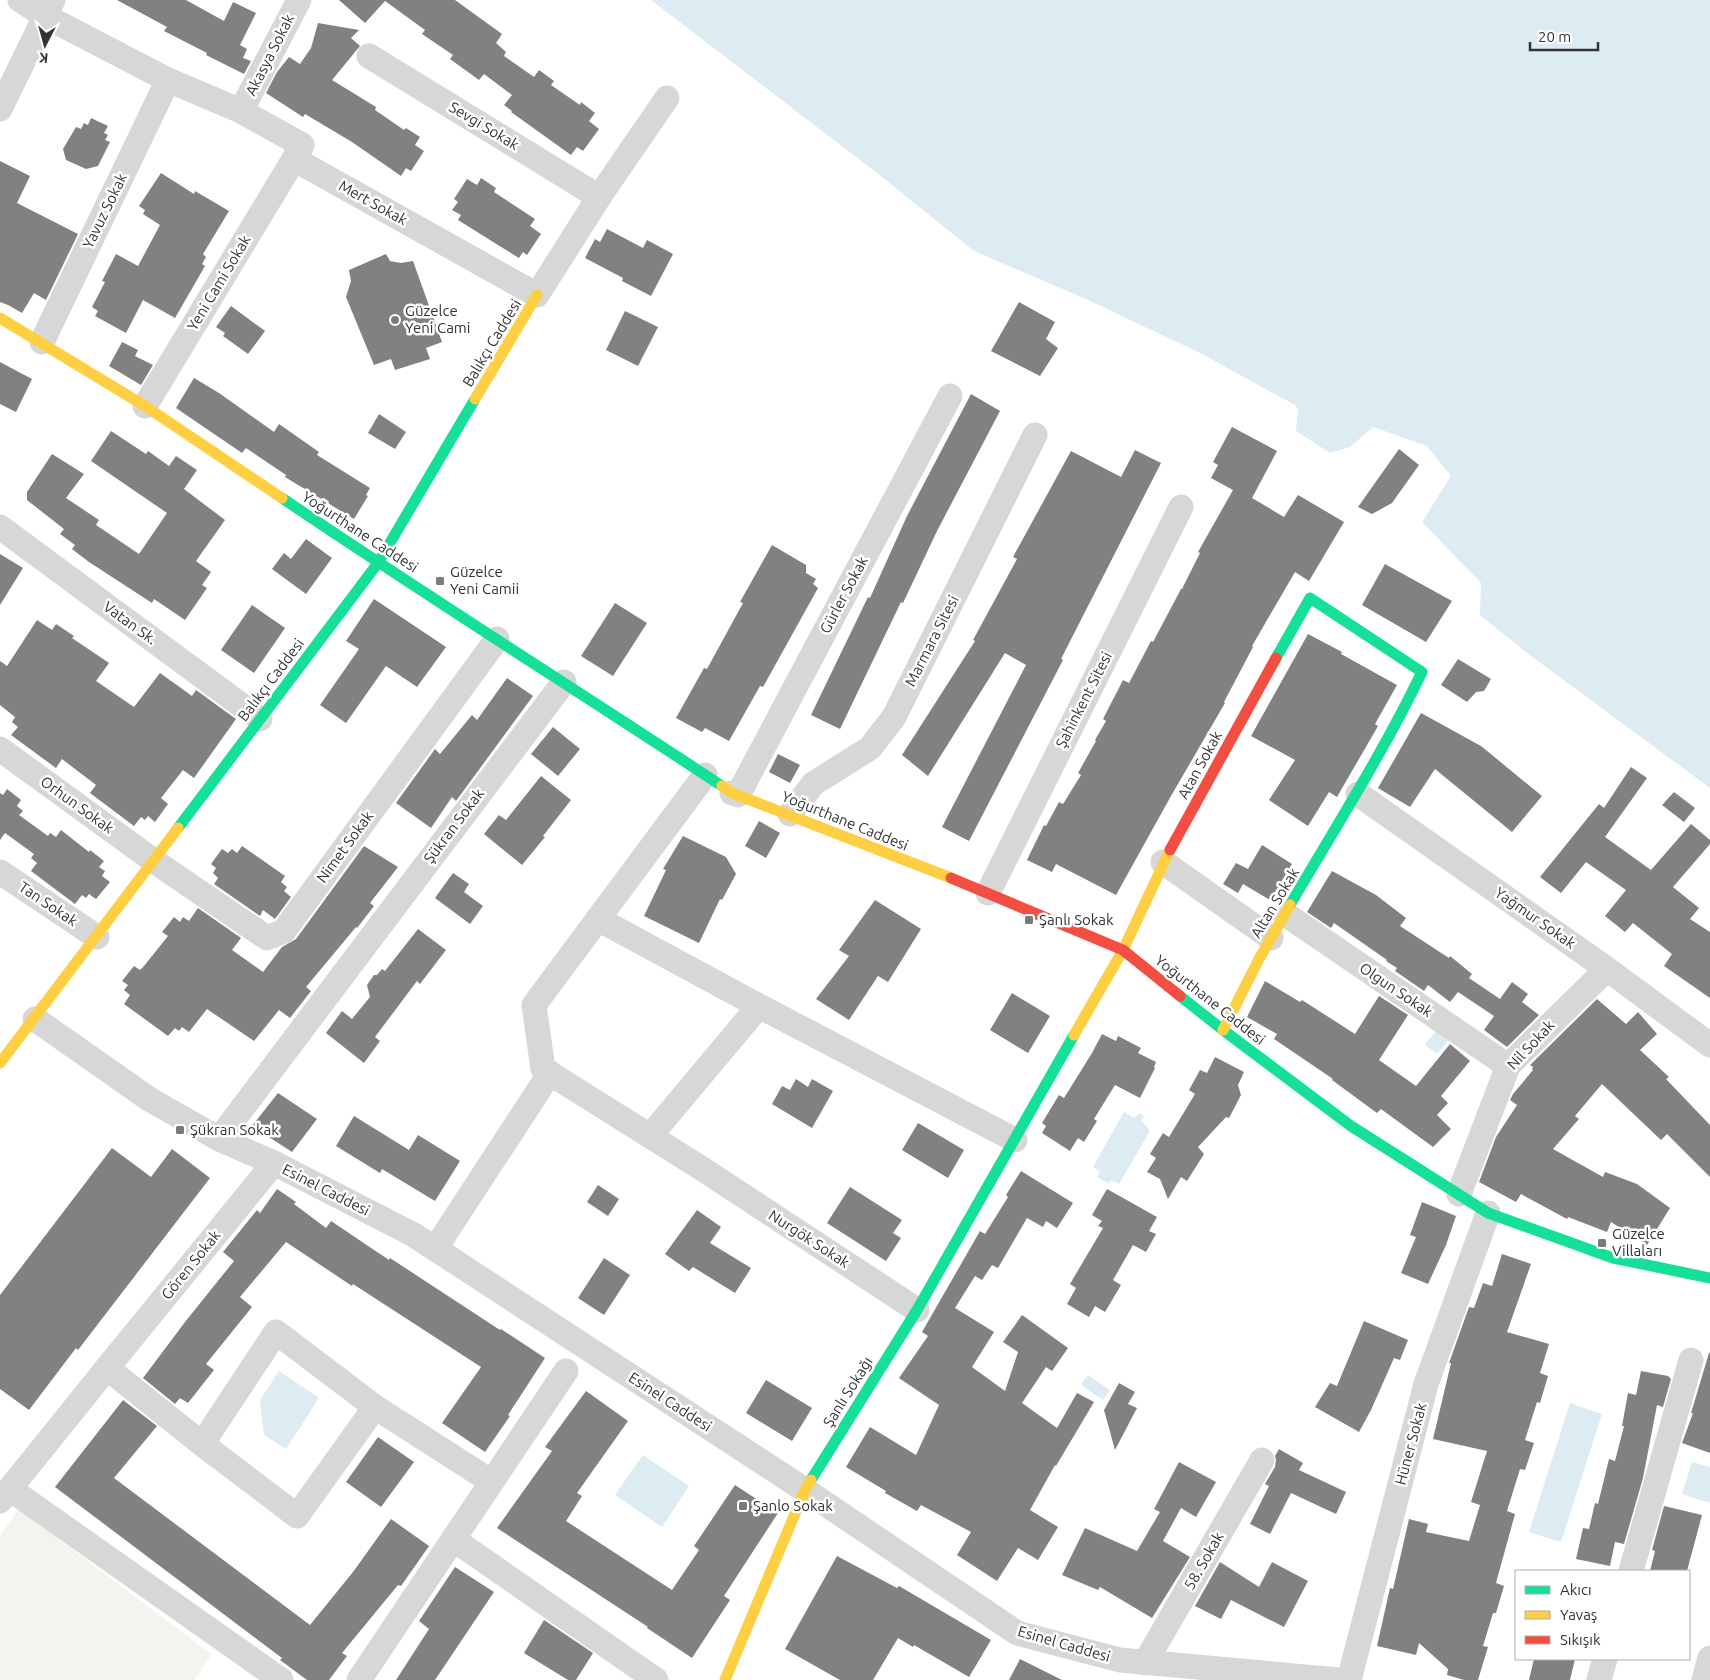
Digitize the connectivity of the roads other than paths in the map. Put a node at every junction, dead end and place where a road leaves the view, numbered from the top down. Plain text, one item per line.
1 (20, 0) edge
2 (298, 0) edge
3 (49, 8) edge
4 (368, 56) dead end
5 (168, 80) junction
6 (667, 98) dead end
7 (0, 109) edge
8 (241, 111) junction
9 (294, 159) junction
10 (599, 197) junction
11 (537, 295) junction
12 (0, 318) edge
13 (42, 342) junction
14 (950, 396) dead end
15 (144, 406) junction
16 (1035, 436) dead end
17 (1181, 507) dead end
18 (0, 528) edge
19 (378, 563) junction
20 (1310, 598) joint
21 (497, 639) junction
22 (564, 682) junction
23 (260, 719) junction
24 (0, 749) edge
25 (705, 775) junction
26 (735, 794) junction
27 (1358, 794) junction
28 (790, 814) junction
29 (154, 861) junction
30 (1163, 862) junction
31 (0, 872) edge
32 (988, 893) junction
33 (1285, 914) junction
34 (598, 919) junction
35 (97, 937) junction
36 (1271, 938) junction
37 (1123, 950) junction
38 (1607, 969) junction
39 (759, 1006) junction
40 (35, 1019) junction
41 (1222, 1030) junction
42 (1710, 1045) edge
43 (0, 1064) edge
44 (1508, 1066) junction
45 (550, 1073) junction
46 (650, 1136) junction
47 (219, 1139) junction
48 (1014, 1140) junction
49 (274, 1163) junction
50 (1458, 1194) junction
51 (1488, 1213) junction
52 (435, 1249) junction
53 (1710, 1278) edge
54 (917, 1310) junction
55 (1691, 1360) dead end
56 (108, 1368) junction
57 (566, 1372) dead end
58 (375, 1407) junction
59 (202, 1444) junction
60 (1262, 1460) dead end
61 (478, 1473) dead end
62 (805, 1490) junction
63 (5, 1495) edge
64 (453, 1539) junction
65 (1630, 1570) edge
66 (1710, 1658) edge
67 (1605, 1660) edge
68 (1145, 1663) junction
69 (1115, 1670) edge
70 (281, 1680) edge
71 (359, 1680) edge
72 (656, 1680) edge
73 (725, 1680) edge
74 (1338, 1680) edge
75 (1349, 1680) edge
76 (1599, 1680) edge
77 (1704, 1680) edge

1 - 3 street
2 - 8 street, Akasya Sokak
3 - 5 street
3 - 7 street
4 - 10 street, Sevgi Sokak
5 - 8 street
5 - 13 street, Yavuz Sokak
6 - 10 street
8 - 9 street
9 - 11 street, Mert Sokak
9 - 15 street, Yeni Cami Sokak
10 - 11 street
11 - 19 main road, Balıkçı Caddesi
12 - 13 main road, Yoğurthane Caddesi
13 - 15 main road, Yoğurthane Caddesi
14 - 26 street, Gürler Sokak
15 - 19 main road, Yoğurthane Caddesi
16 - 28 street, Marmara Sitesi
17 - 32 street, Şahinkent Sitesi
18 - 23 street, Vatan Sk.
19 - 21 main road, Yoğurthane Caddesi
19 - 23 main road, Balıkçı Caddesi
20 - 27 main road, Altan Sokak
20 - 30 main road, Atan Sokak
21 - 22 main road, Yoğurthane Caddesi
21 - 29 street, Nimet Sokak
22 - 25 main road, Yoğurthane Caddesi
22 - 47 street, Şükran Sokak
23 - 29 main road, Balıkçı Caddesi
24 - 29 street, Orhun Sokak
25 - 26 main road, Yoğurthane Caddesi
25 - 34 street
26 - 28 main road, Yoğurthane Caddesi
27 - 33 main road, Altan Sokak
27 - 38 street, Yağmur Sokak
28 - 32 main road, Yoğurthane Caddesi
29 - 35 main road, Balıkçı Caddesi
30 - 36 street
30 - 37 main road, Atan Sokak
31 - 35 street, Tan Sokak
32 - 37 main road, Yoğurthane Caddesi
33 - 36 main road, Altan Sokak
33 - 44 street, Olgun Sokak
34 - 39 street
34 - 45 street
35 - 40 main road, Balıkçı Caddesi
36 - 41 main road, Altan Sokak
37 - 41 main road, Yoğurthane Caddesi
37 - 48 main road, Atan Sokak
38 - 42 street, Yağmur Sokak
38 - 44 street, Nil Sokak
39 - 46 street
39 - 48 street
40 - 43 main road, Balıkçı Caddesi
40 - 47 street, Esinel Caddesi
41 - 50 main road, Yoğurthane Caddesi
44 - 50 street, Nil Sokak
45 - 46 street, Nurgök Sokak
45 - 52 street
46 - 54 street, Nurgök Sokak
47 - 49 street, Esinel Caddesi
48 - 54 main road, Şanlı Sokağı
49 - 52 street, Esinel Caddesi
49 - 56 street, Gören Sokak
50 - 51 main road, Yoğurthane Caddesi
51 - 53 main road, Yoğurthane Caddesi
51 - 75 street, Hüner Sokak
52 - 62 street, Esinel Caddesi
54 - 62 main road, Şanlı Sokağı
55 - 65 street
56 - 59 street
56 - 63 street, Gören Sokak
57 - 64 street
58 - 59 street
58 - 59 street
58 - 61 street
60 - 68 street, 58. Sokak
62 - 69 street, Esinel Caddesi
62 - 73 main road, Şanlı Sokağı
63 - 70 street
64 - 71 street
64 - 72 street
66 - 77 street
67 - 76 street
68 - 69 street, Esinel Caddesi
68 - 74 street, Esinel Caddesi

